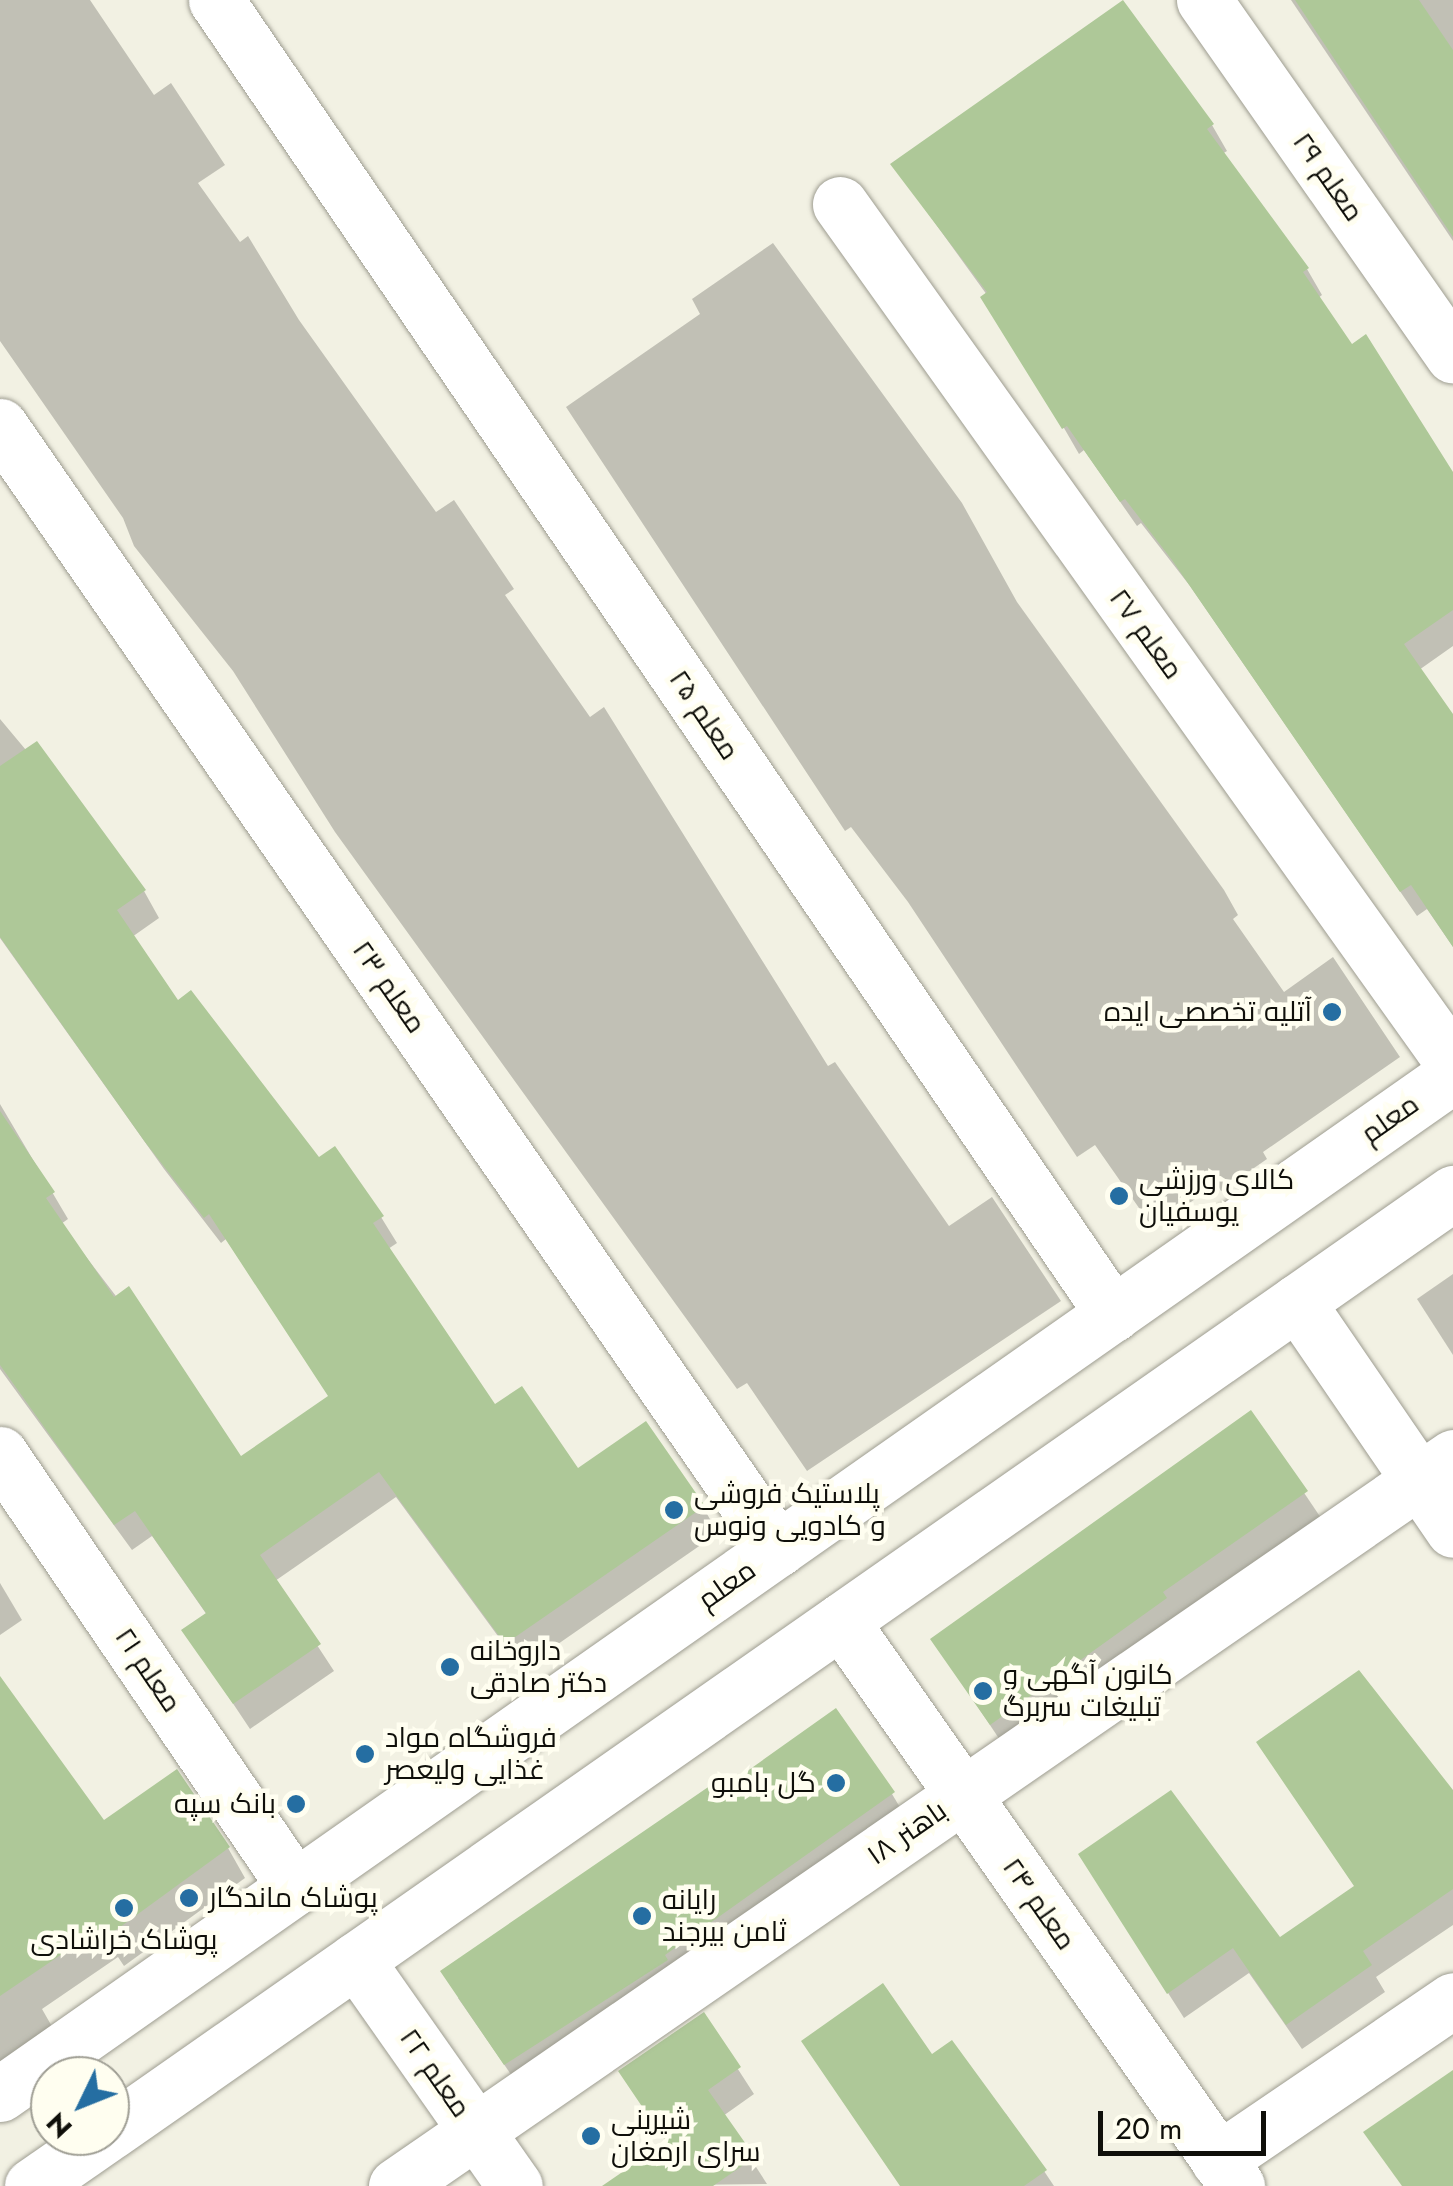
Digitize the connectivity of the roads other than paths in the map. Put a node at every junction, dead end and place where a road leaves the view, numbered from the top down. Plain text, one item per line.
1 (216, 0) edge
2 (1204, 0) edge
3 (840, 204) dead end
4 (1453, 355) edge
5 (0, 426) edge
6 (1453, 1063) edge
7 (1453, 1075) edge
8 (1453, 1193) edge
9 (1298, 1302) junction
10 (1113, 1314) junction
11 (0, 1454) edge
12 (1436, 1469) edge
13 (1453, 1530) edge
14 (778, 1549) junction
15 (841, 1622) junction
16 (963, 1795) junction
17 (295, 1887) junction
18 (356, 1960) junction
19 (1453, 2000) edge
20 (0, 2094) edge
21 (130, 2118) edge
22 (476, 2131) junction
23 (75, 2156) edge
24 (1228, 2173) edge
25 (32, 2186) edge
26 (396, 2186) edge
27 (515, 2186) edge

1 - 10 street, معلم ۲۵
2 - 4 street, معلم ۲۹
3 - 6 street, معلم ۲۷
5 - 14 street, معلم ۲۳
7 - 10 street, معلم
8 - 9 street
9 - 12 street
9 - 15 street
10 - 14 street, معلم
11 - 17 street, معلم ۲۱
12 - 13 street
12 - 16 street, باهنر ۱۸
14 - 17 street, معلم
15 - 16 street, معلم ۲۴
15 - 18 street
16 - 22 street, باهنر ۱۸
16 - 24 street, معلم ۲۴
17 - 20 street, معلم
18 - 21 street
18 - 22 street, معلم ۲۲
19 - 24 street
22 - 26 street, باهنر ۱۸
22 - 27 street, معلم ۲۲
23 - 25 street

